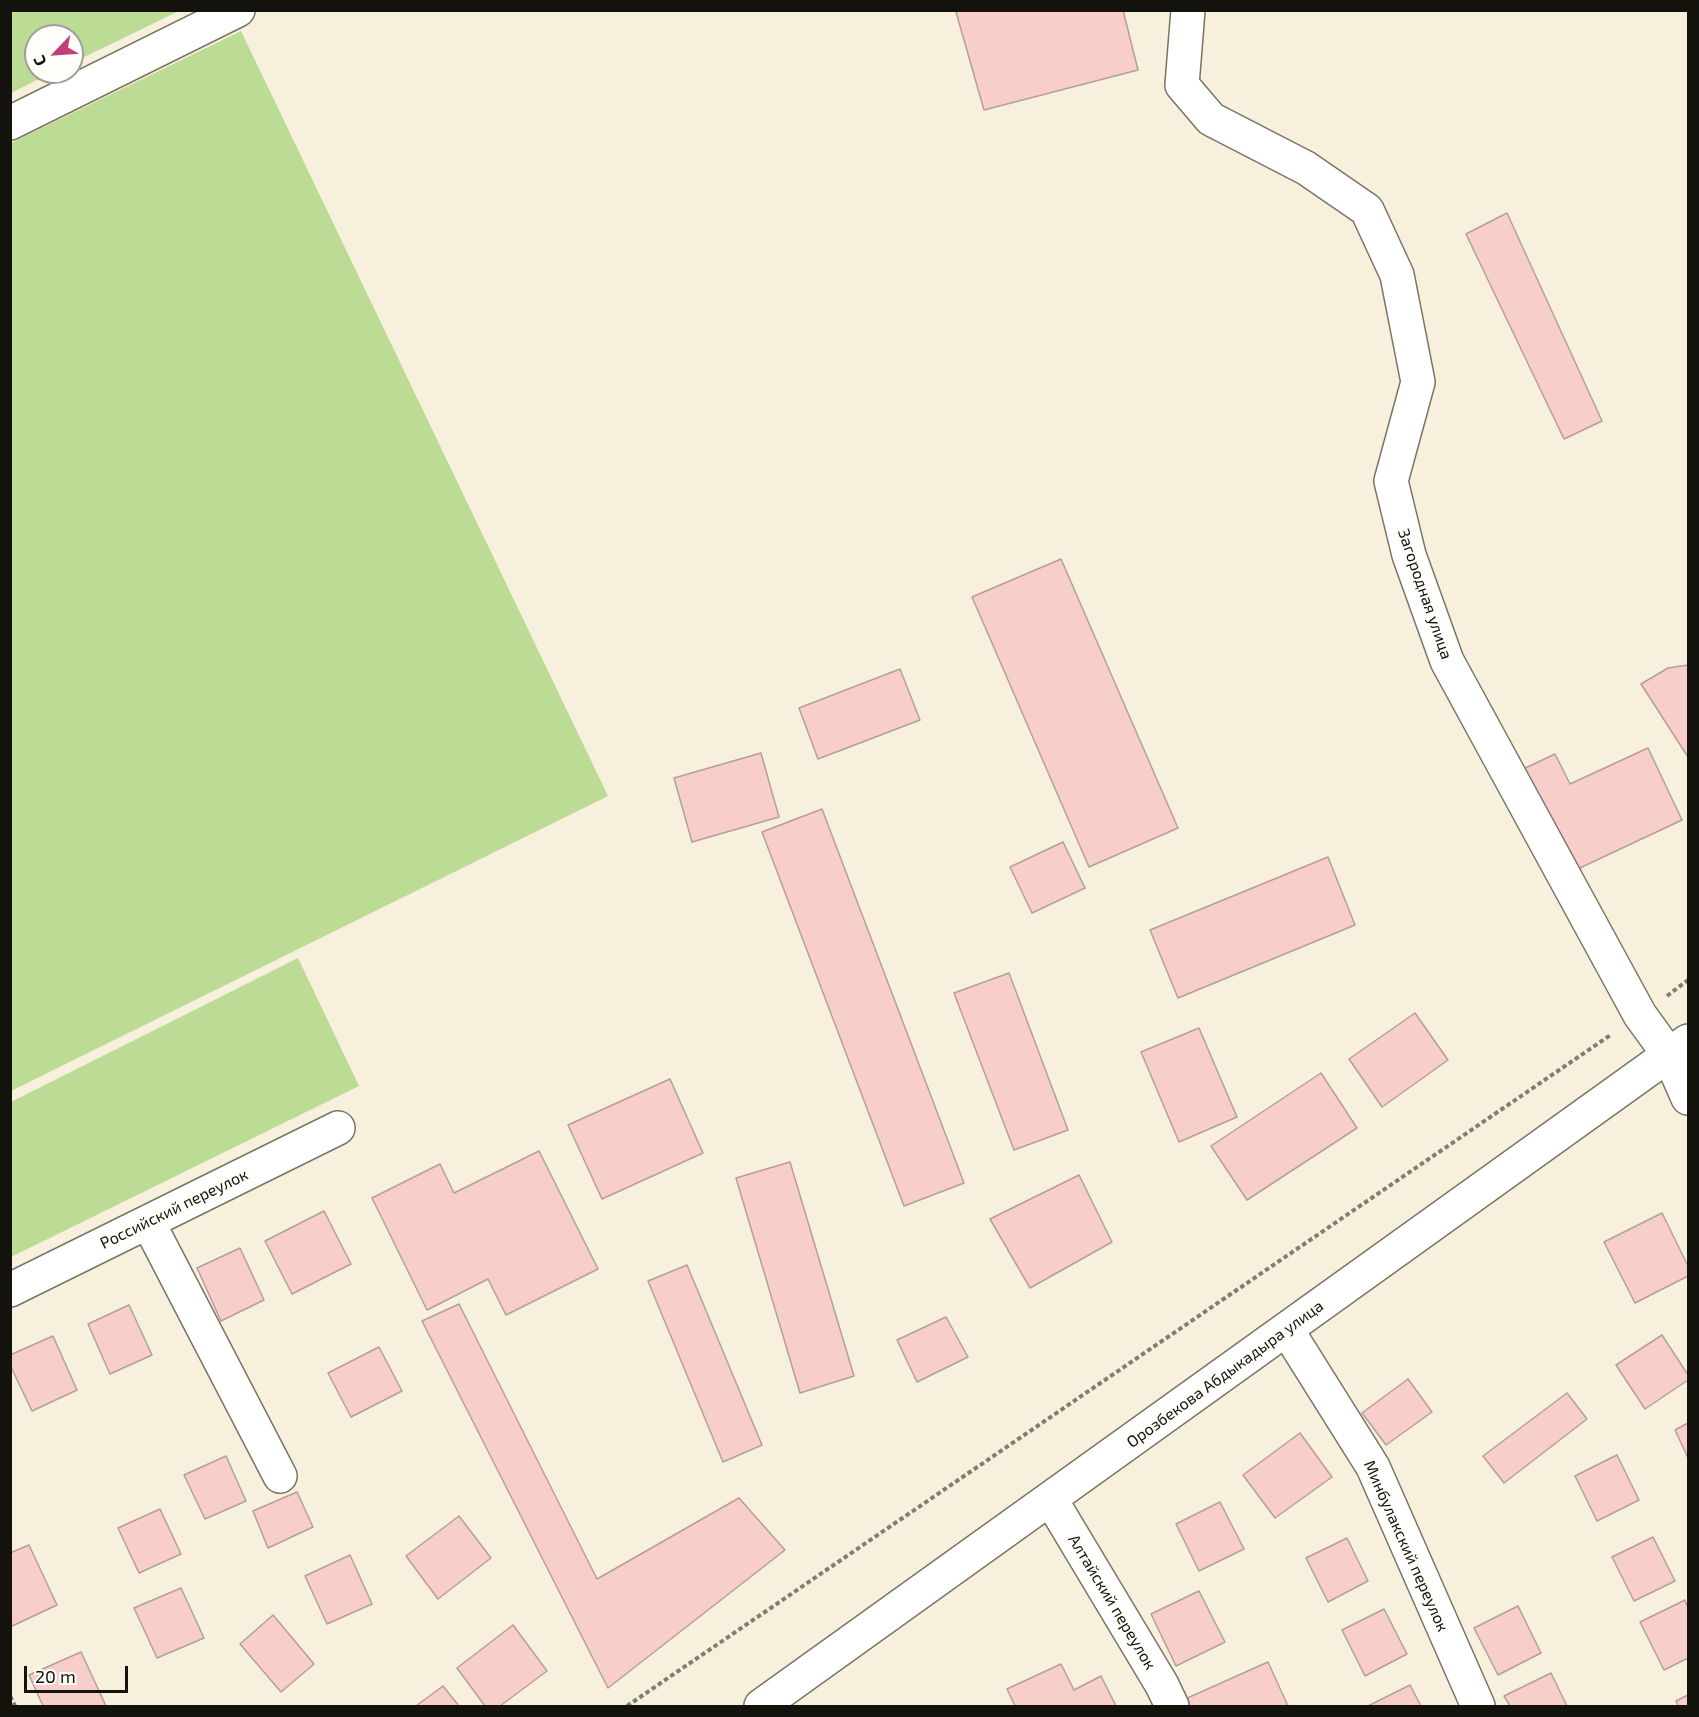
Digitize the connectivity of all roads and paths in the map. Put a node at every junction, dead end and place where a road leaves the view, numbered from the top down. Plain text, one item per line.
1 (238, 10) edge
2 (1188, 10) edge
3 (10, 123) edge
4 (1689, 980) edge
5 (1640, 1015) junction
6 (1679, 1048) edge
7 (1689, 1098) edge
8 (338, 1128) dead end
9 (148, 1222) junction
10 (10, 1290) edge
11 (1287, 1330) junction
12 (280, 1476) dead end
13 (1051, 1500) junction
14 (10, 1696) edge
15 (777, 1702) edge
16 (15, 1707) edge
17 (627, 1707) edge
18 (1172, 1707) edge
19 (1478, 1707) edge

1 - 3 street
2 - 5 street, Загородная улица
4 - 5 path
5 - 6 street, Загородная улица
5 - 17 path
6 - 7 street, Загородная улица
6 - 11 street, Орозбекова Абдыкадыра улица
8 - 9 street, Российский переулок
9 - 10 street, Российский переулок
9 - 12 street
11 - 13 street, Орозбекова Абдыкадыра улица
11 - 19 street, Минбулакский переулок
13 - 15 street, Орозбекова Абдыкадыра улица
13 - 18 street, Алтайский переулок
14 - 16 path

